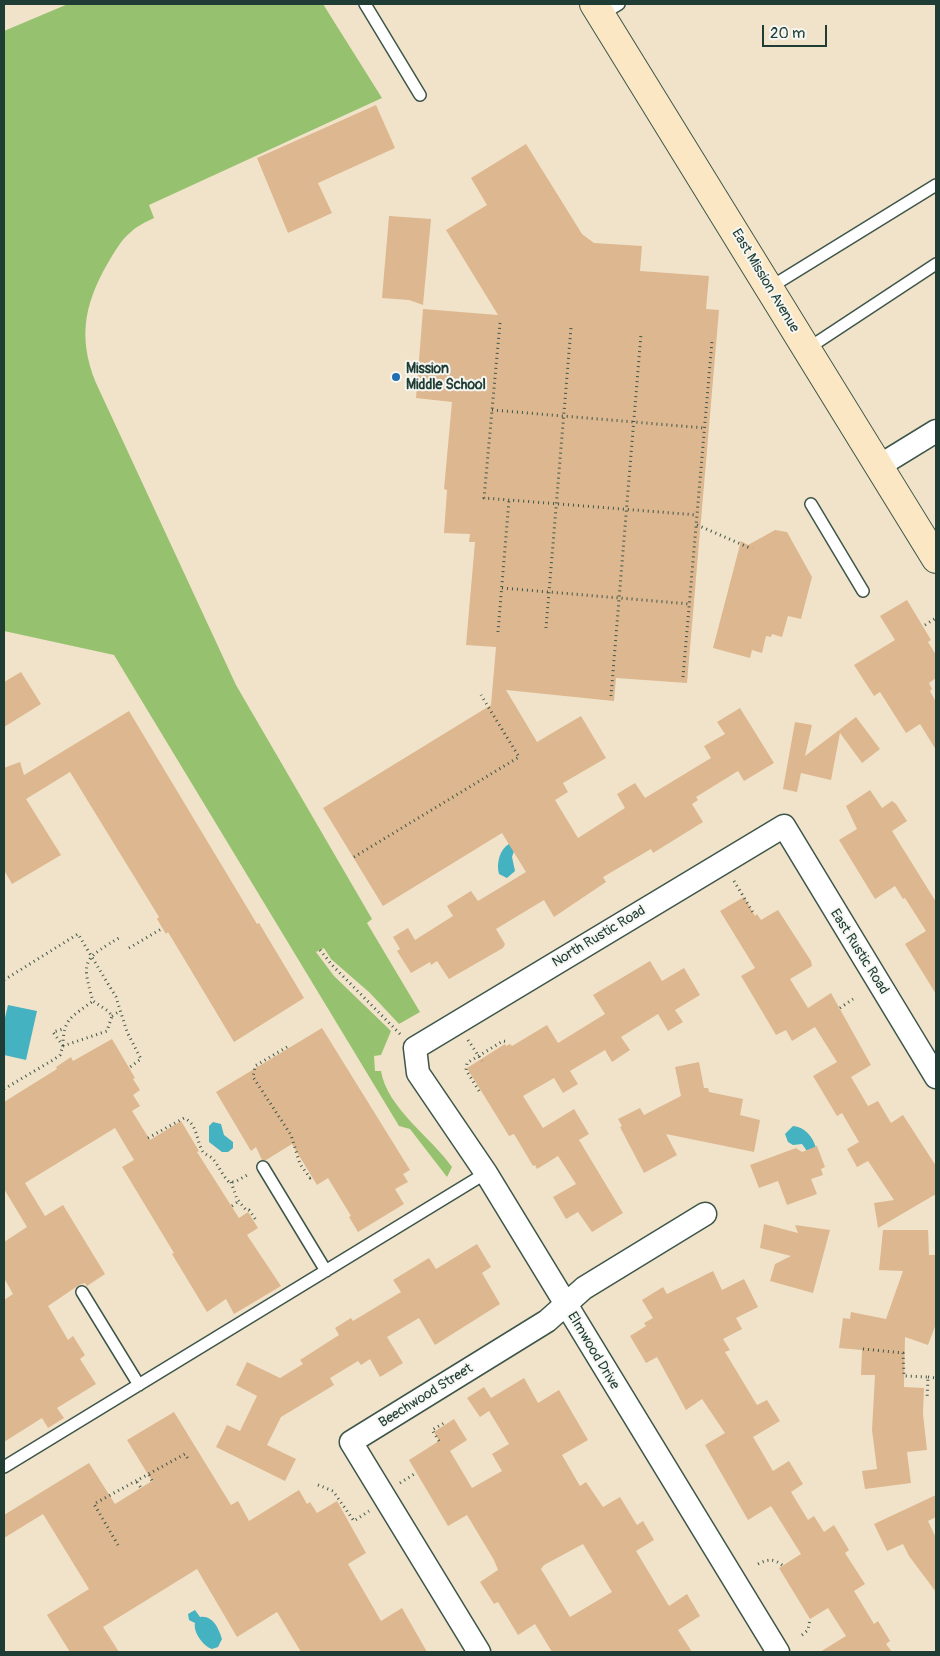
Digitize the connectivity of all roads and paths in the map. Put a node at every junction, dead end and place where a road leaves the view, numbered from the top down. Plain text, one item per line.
1 (365, 4) edge
2 (605, 8) edge
3 (420, 95) dead end
4 (936, 185) edge
5 (936, 264) edge
6 (769, 288) junction
7 (500, 323) dead end
8 (571, 328) dead end
9 (641, 334) dead end
10 (712, 341) dead end
11 (807, 349) junction
12 (492, 410) junction
13 (564, 416) junction
14 (633, 422) junction
15 (705, 428) junction
16 (936, 431) edge
17 (879, 466) junction
18 (509, 500) junction
19 (556, 504) junction
20 (811, 504) dead end
21 (626, 510) junction
22 (698, 516) junction
23 (697, 525) junction
24 (752, 549) dead end
25 (936, 559) edge
26 (502, 588) junction
27 (549, 592) junction
28 (863, 592) dead end
29 (619, 598) junction
30 (690, 604) junction
31 (936, 618) edge
32 (925, 626) dead end
33 (546, 628) dead end
34 (498, 632) dead end
35 (684, 677) dead end
36 (481, 694) dead end
37 (611, 696) dead end
38 (784, 826) joint
39 (354, 857) dead end
40 (738, 886) dead end
41 (754, 914) dead end
42 (163, 928) dead end
43 (122, 936) dead end
44 (129, 948) dead end
45 (320, 950) dead end
46 (91, 955) junction
47 (4, 980) edge
48 (853, 999) dead end
49 (93, 1002) junction
50 (840, 1008) dead end
51 (120, 1011) junction
52 (112, 1016) junction
53 (63, 1030) junction
54 (509, 1042) dead end
55 (63, 1046) junction
56 (287, 1047) dead end
57 (415, 1048) junction
58 (473, 1048) dead end
59 (479, 1056) junction
60 (482, 1061) dead end
61 (129, 1068) dead end
62 (936, 1077) edge
63 (4, 1089) edge
64 (479, 1091) dead end
65 (148, 1138) dead end
66 (293, 1142) junction
67 (289, 1144) dead end
68 (258, 1168) joint
69 (486, 1173) junction
70 (312, 1177) dead end
71 (231, 1182) junction
72 (239, 1201) junction
73 (232, 1206) dead end
74 (705, 1214) dead end
75 (256, 1220) dead end
76 (326, 1270) junction
77 (82, 1292) dead end
78 (565, 1305) junction
79 (863, 1349) dead end
80 (928, 1377) junction
81 (936, 1378) edge
82 (139, 1384) junction
83 (927, 1399) dead end
84 (446, 1422) dead end
85 (439, 1440) dead end
86 (188, 1459) dead end
87 (4, 1467) edge
88 (149, 1474) junction
89 (152, 1481) dead end
90 (137, 1482) junction
91 (318, 1485) dead end
92 (141, 1488) dead end
93 (354, 1521) dead end
94 (118, 1544) dead end
95 (758, 1564) dead end
96 (782, 1566) dead end
97 (810, 1619) dead end
98 (802, 1635) dead end
99 (479, 1652) edge
100 (778, 1652) edge

1 - 3 lane
2 - 6 main road, East Mission Avenue
4 - 6 lane
5 - 11 lane
6 - 11 main road, East Mission Avenue
7 - 12 path
8 - 13 path
9 - 14 path
10 - 15 path
11 - 17 main road, East Mission Avenue
12 - 13 path
12 - 18 path
13 - 14 path
13 - 19 path
14 - 15 path
14 - 21 path
15 - 22 path
16 - 17 street
17 - 25 main road, East Mission Avenue
18 - 19 path
18 - 26 path
19 - 21 path
19 - 27 path
20 - 28 lane
21 - 22 path
21 - 29 path
22 - 23 path
23 - 24 path
23 - 30 path
26 - 27 path
26 - 34 path
27 - 29 path
27 - 33 path
29 - 30 path
29 - 37 path
30 - 35 path
31 - 32 path
36 - 39 path
38 - 57 street, North Rustic Road
38 - 62 street, East Rustic Road
40 - 41 path
42 - 44 path
43 - 46 path
45 - 57 path
46 - 47 path
46 - 49 path
46 - 51 path
48 - 50 path
49 - 52 path
49 - 53 path
51 - 52 path
51 - 61 path
52 - 55 path
53 - 55 path
53 - 55 path
54 - 59 path
55 - 63 path
56 - 66 path
57 - 69 street, Elmwood Drive
58 - 59 path
59 - 60 path
59 - 64 path
65 - 71 path
66 - 67 path
66 - 70 path
68 - 71 path
68 - 76 lane
69 - 76 lane
69 - 78 street, Elmwood Drive
71 - 72 path
72 - 73 path
72 - 75 path
74 - 78 street, Beechwood Street
76 - 82 lane
77 - 82 lane
78 - 99 street, Beechwood Street
78 - 100 street, Elmwood Drive
79 - 80 path
80 - 81 path
80 - 83 path
82 - 87 lane
84 - 85 path
86 - 88 path
88 - 89 path
88 - 90 path
90 - 92 path
90 - 94 path
91 - 93 path
95 - 96 path
97 - 98 path

